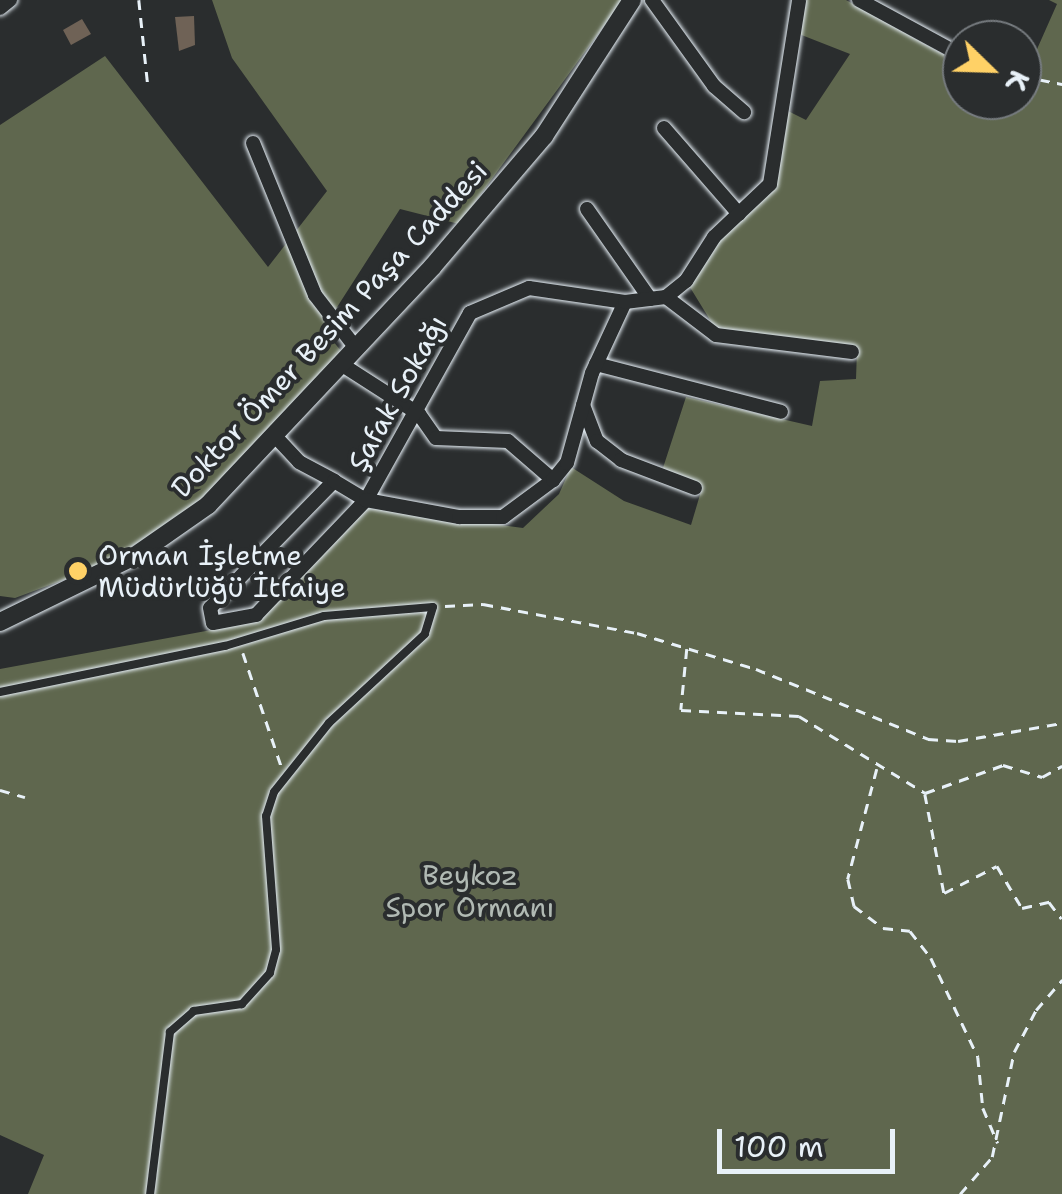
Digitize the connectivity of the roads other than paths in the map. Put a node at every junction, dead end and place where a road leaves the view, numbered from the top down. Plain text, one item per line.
1 (10, 0) edge
2 (632, 0) edge
3 (652, 0) edge
4 (799, 0) edge
5 (868, 2) edge
6 (0, 8) edge
7 (942, 45) edge
8 (744, 112) dead end
9 (664, 128) dead end
10 (252, 144) dead end
11 (587, 209) dead end
12 (738, 214) junction
13 (658, 298) junction
14 (626, 302) junction
15 (356, 348) junction
16 (852, 352) dead end
17 (341, 364) junction
18 (596, 364) junction
19 (583, 405) junction
20 (781, 412) dead end
21 (419, 414) junction
22 (274, 435) junction
23 (553, 480) junction
24 (334, 481) junction
25 (694, 488) dead end
26 (366, 500) junction
27 (52, 595) junction
28 (0, 605) edge
29 (0, 622) edge
30 (0, 692) edge
31 (150, 1194) edge

1 - 6 street
2 - 15 street, Doktor Ömer Besim Paşa Caddesi
3 - 8 street
4 - 12 street
5 - 7 street
9 - 12 street
10 - 15 street
11 - 13 street
12 - 13 street
13 - 14 street, Şafak Sokağı
13 - 16 street
14 - 18 street
14 - 21 street, Şafak Sokağı
15 - 17 street, Doktor Ömer Besim Paşa Caddesi
17 - 21 street
17 - 22 street, Doktor Ömer Besim Paşa Caddesi
18 - 19 street
18 - 20 street
19 - 23 street
19 - 25 street
21 - 23 street
21 - 26 street, Şafak Sokağı
22 - 24 street
22 - 27 street, Doktor Ömer Besim Paşa Caddesi
23 - 26 street
24 - 26 street
24 - 26 street, Şafak Sokağı
27 - 28 street
27 - 29 street, Doktor Ömer Besim Paşa Caddesi
30 - 31 lane

